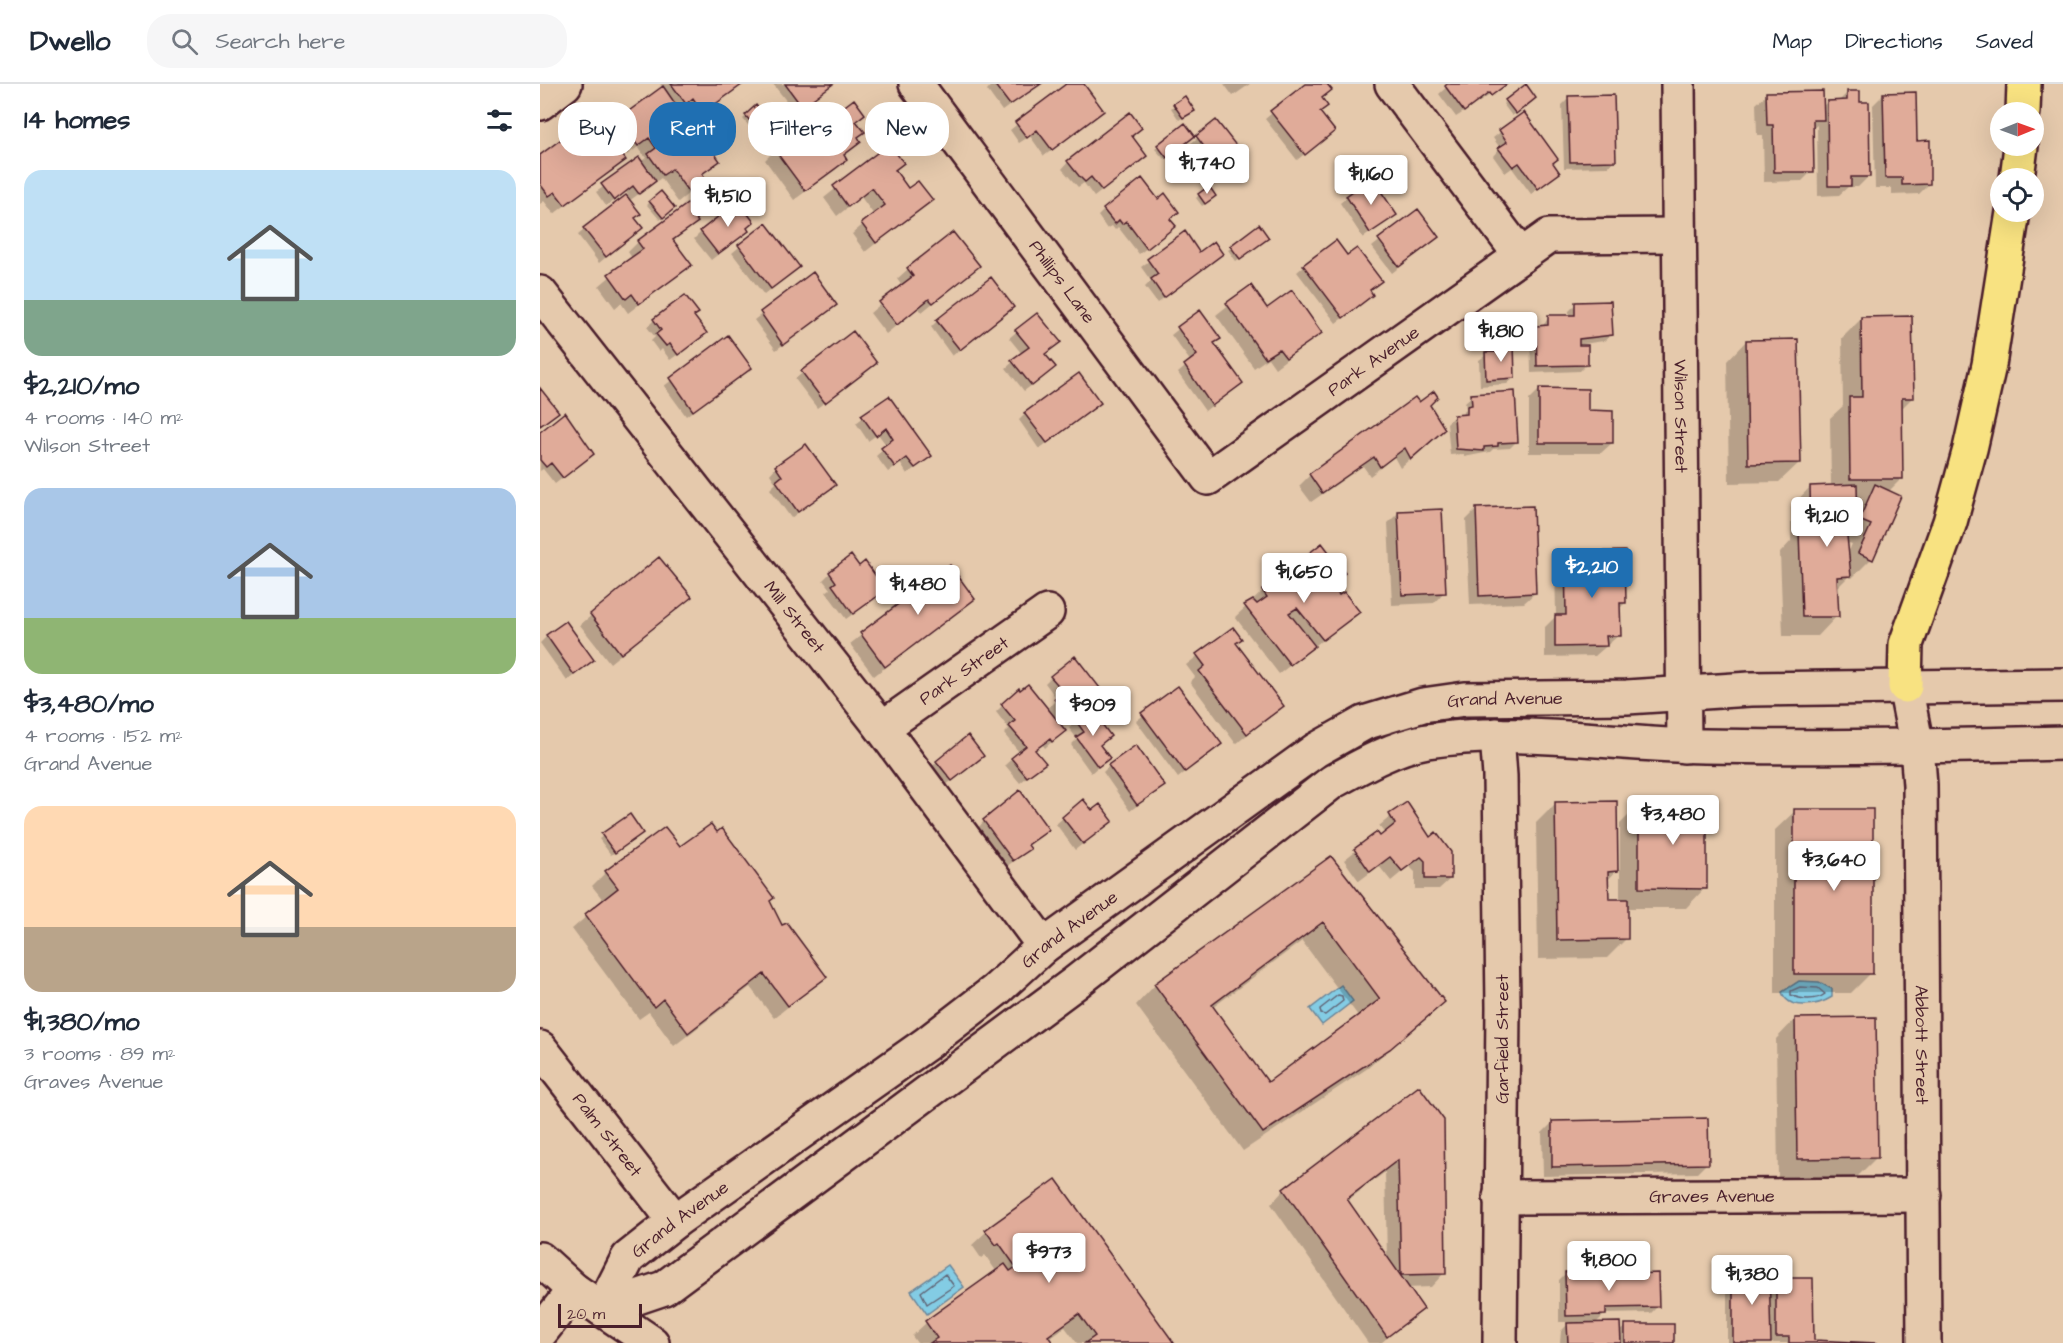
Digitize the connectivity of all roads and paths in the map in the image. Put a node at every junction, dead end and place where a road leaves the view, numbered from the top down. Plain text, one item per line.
1 (565, 84) edge
2 (916, 84) edge
3 (1392, 84) edge
4 (1678, 84) edge
5 (2024, 84) edge
6 (540, 102) edge
7 (2023, 102) edge
8 (2011, 222) edge
9 (1679, 235) junction
10 (1521, 256) junction
11 (540, 293) edge
12 (1208, 478) joint
13 (1047, 612) dead end
14 (2063, 685) edge
15 (1905, 687) junction
16 (1683, 692) junction
17 (882, 728) junction
18 (1497, 735) junction
19 (2063, 743) edge
20 (1684, 746) junction
21 (1917, 747) junction
22 (1044, 946) junction
23 (1075, 983) junction
24 (540, 1048) edge
25 (1924, 1195) junction
26 (1500, 1197) junction
27 (675, 1221) junction
28 (540, 1259) edge
29 (574, 1290) junction
30 (602, 1309) junction
31 (540, 1333) edge
32 (652, 1343) edge
33 (1500, 1343) edge
34 (1924, 1343) edge

1 - 6 street
2 - 12 street, Phillips Lane
3 - 10 street
4 - 9 street, Wilson Street
5 - 7 highway
8 - 15 highway
9 - 10 street, Park Avenue
9 - 16 street, Wilson Street
10 - 12 street, Park Avenue
11 - 17 street, Mill Street
13 - 17 street, Park Street
14 - 15 street, Grand Avenue
15 - 16 street, Grand Avenue
15 - 21 street, Abbott Street
16 - 20 street, Wilson Street
16 - 22 street, Grand Avenue
17 - 22 street, Mill Street
18 - 20 street, Grand Avenue
18 - 23 street, Grand Avenue
18 - 26 street, Garfield Street
19 - 21 street, Grand Avenue
20 - 21 street, Grand Avenue
21 - 25 street, Abbott Street
22 - 23 street, Mill Street
22 - 27 street, Grand Avenue
23 - 30 street, Grand Avenue
24 - 27 street, Palm Street
25 - 26 street, Graves Avenue
25 - 34 street, Abbott Street
26 - 33 street, Garfield Street
27 - 30 street, Grand Avenue
28 - 29 street
29 - 30 street
29 - 31 street
30 - 32 street

